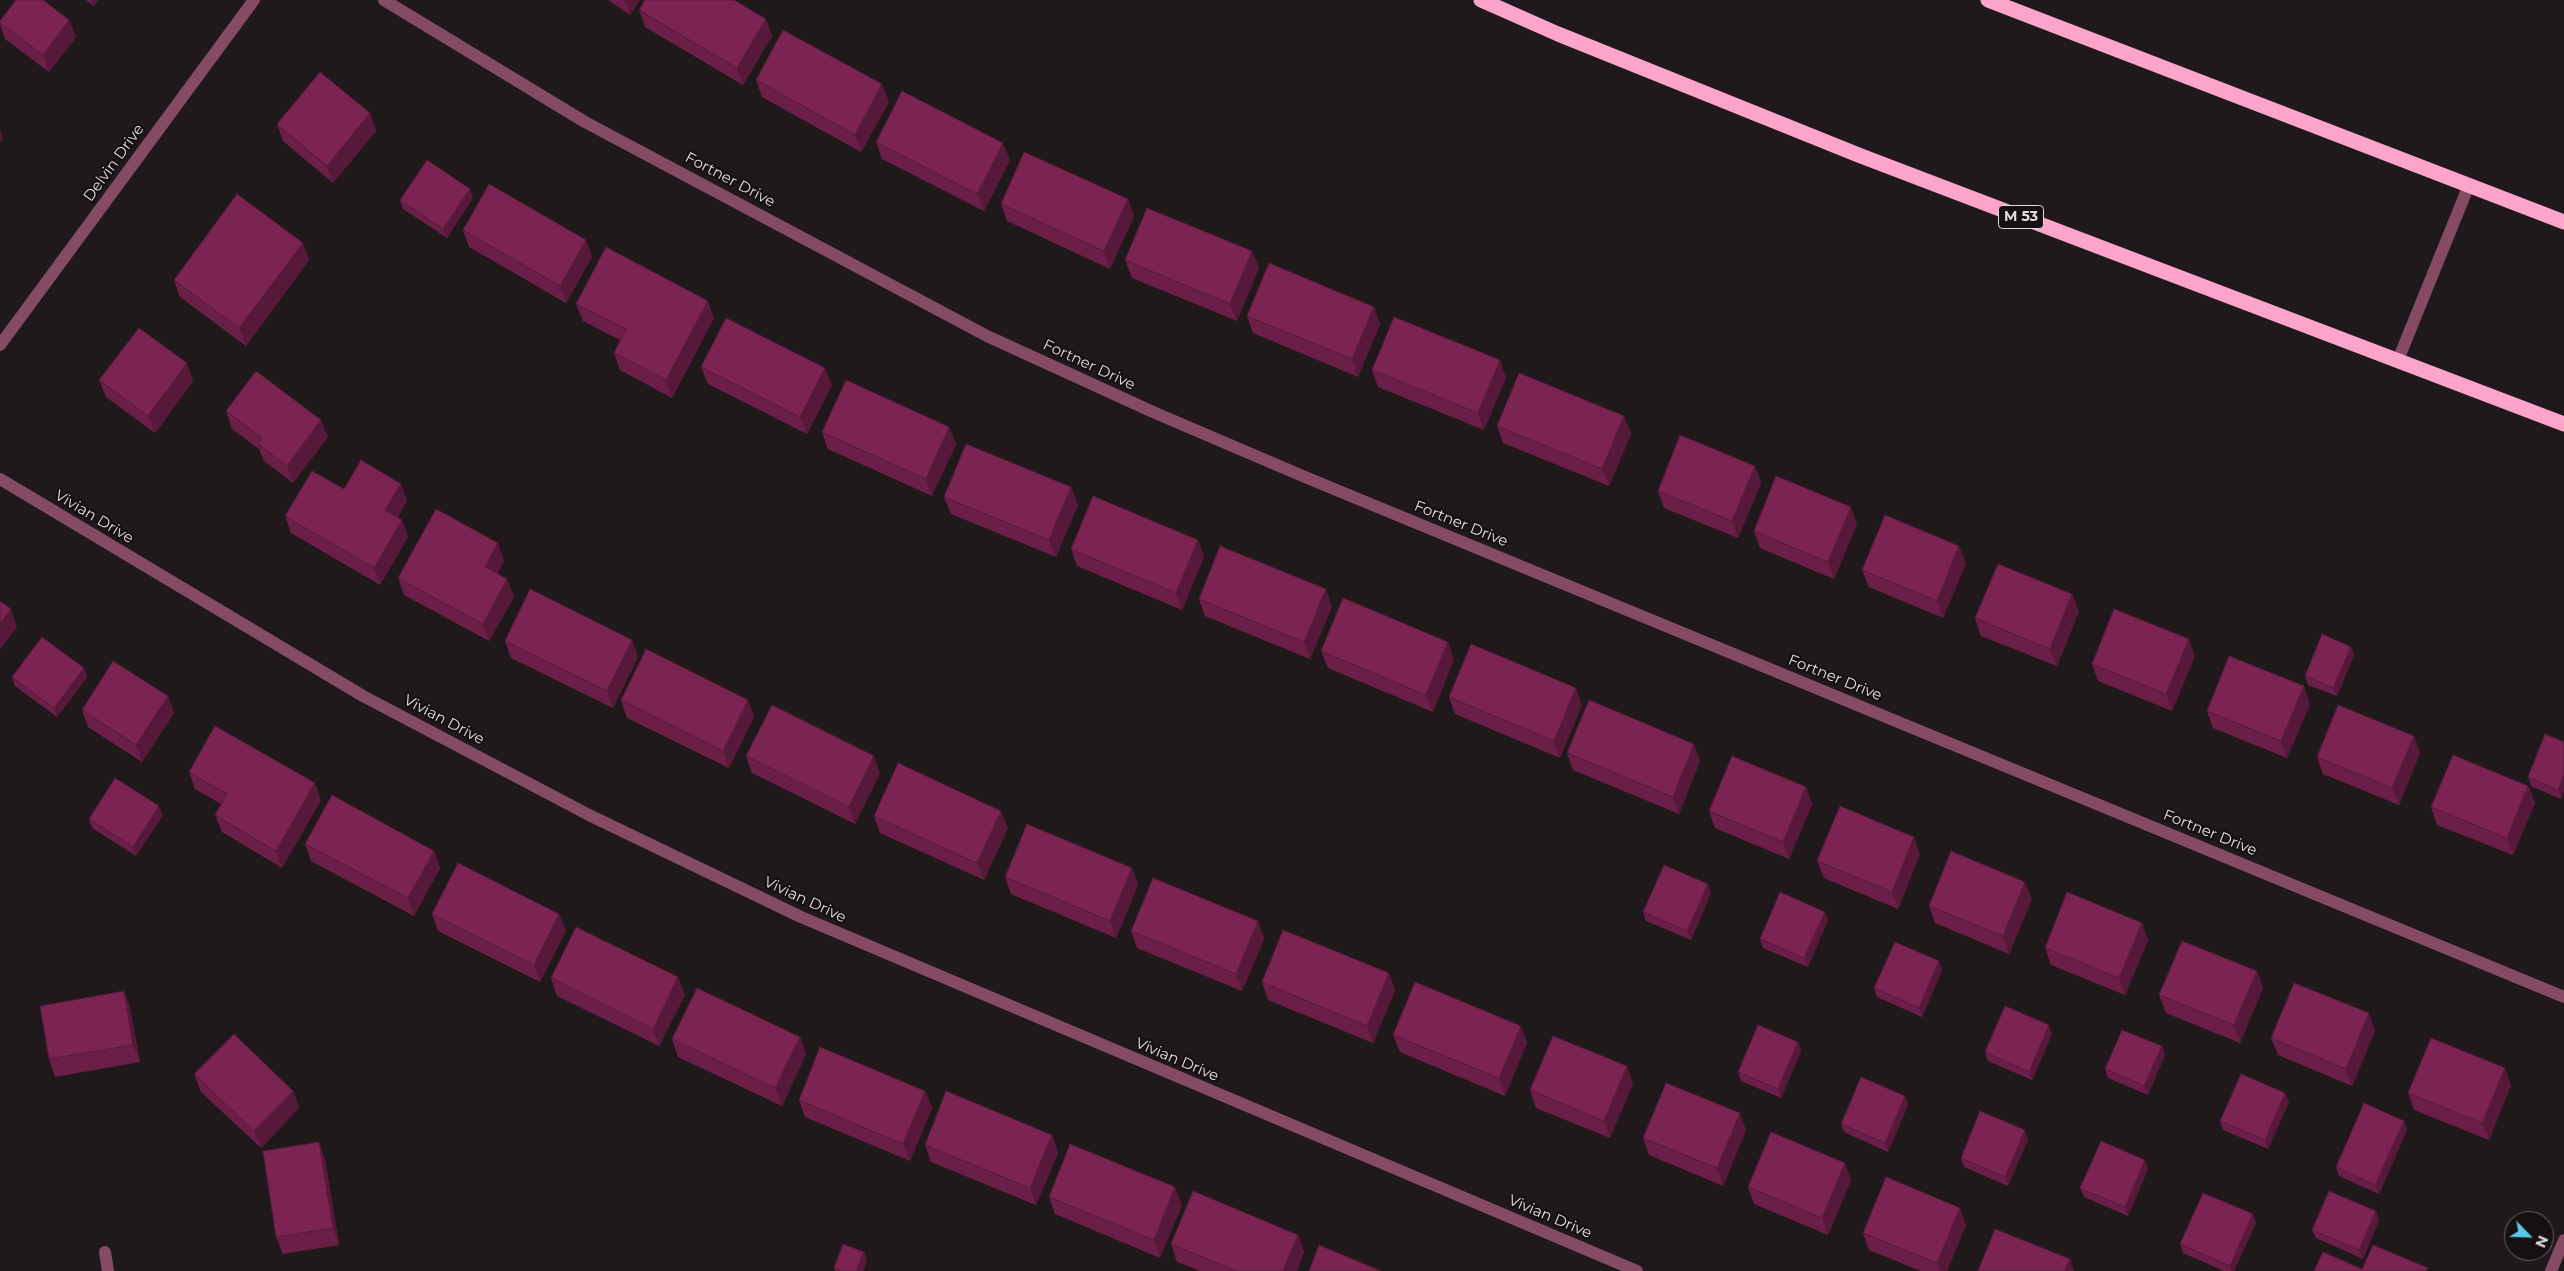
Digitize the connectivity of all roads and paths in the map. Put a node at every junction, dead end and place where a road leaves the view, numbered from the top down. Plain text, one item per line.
1 (254, 0) edge
2 (384, 0) edge
3 (1482, 0) edge
4 (1988, 0) edge
5 (2469, 185) junction
6 (2564, 222) edge
7 (0, 345) edge
8 (2398, 360) junction
9 (2564, 424) edge
10 (0, 479) edge
11 (2564, 997) edge
12 (2564, 1240) edge
13 (105, 1252) dead end
14 (108, 1271) edge
15 (1637, 1271) edge
16 (2551, 1271) edge

1 - 7 street, Delvin Drive
2 - 11 street, Fortner Drive
3 - 8 highway, M 53
4 - 5 highway
5 - 6 highway
5 - 8 street
8 - 9 highway, M 53
10 - 15 street, Vivian Drive
12 - 16 street
13 - 14 street

